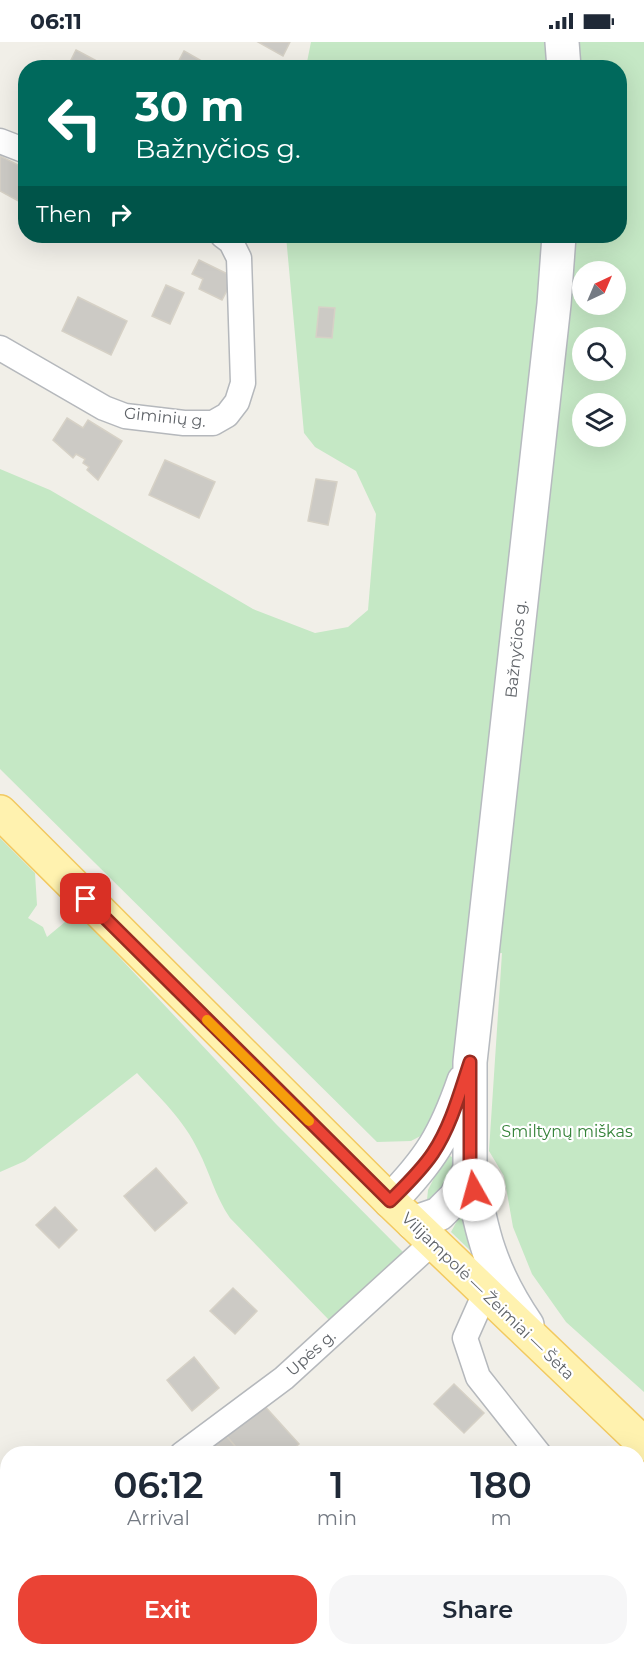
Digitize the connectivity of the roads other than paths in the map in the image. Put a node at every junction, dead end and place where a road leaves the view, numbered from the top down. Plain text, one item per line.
1 (562, 42) edge
2 (563, 60) edge
3 (0, 141) edge
4 (18, 148) edge
5 (232, 243) edge
6 (558, 243) edge
7 (0, 348) edge
8 (0, 812) edge
9 (470, 1062) junction
10 (470, 1169) junction
11 (412, 1222) junction
12 (484, 1293) junction
13 (547, 1353) junction
14 (644, 1444) edge
15 (193, 1446) edge
16 (533, 1446) edge

1 - 2 main road
3 - 4 street
5 - 7 street, Giminių g.
6 - 9 main road, Bažnyčios g.
8 - 11 main road, Vilijampolė — Žeimiai — Šėta
9 - 10 main road, Bažnyčios g.
9 - 11 main road, Bažnyčios g.
10 - 11 main road, Bažnyčios g.
10 - 13 main road
11 - 12 main road, Vilijampolė — Žeimiai — Šėta
11 - 15 street, Upės g.
12 - 13 main road, Vilijampolė — Žeimiai — Šėta
12 - 16 street
13 - 14 main road, Vilijampolė — Žeimiai — Šėta

